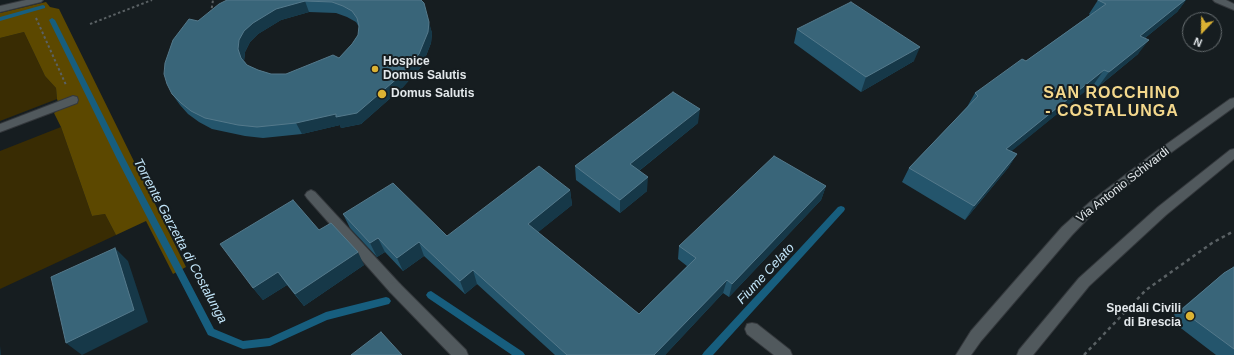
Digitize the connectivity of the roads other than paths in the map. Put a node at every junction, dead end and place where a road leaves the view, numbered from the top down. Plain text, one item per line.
1 (38, 0) edge
2 (1218, 0) edge
3 (1234, 7) edge
4 (0, 9) edge
5 (72, 100) road end
6 (1234, 102) edge
7 (0, 128) edge
8 (1234, 153) edge
9 (311, 195) dead end
10 (752, 330) dead end
11 (461, 355) edge
12 (786, 355) edge
13 (962, 355) edge
14 (1024, 355) edge

1 - 4 street
2 - 3 street
5 - 7 street
6 - 13 street, Via Antonio Schivardi
8 - 14 street
9 - 11 street
10 - 12 street

